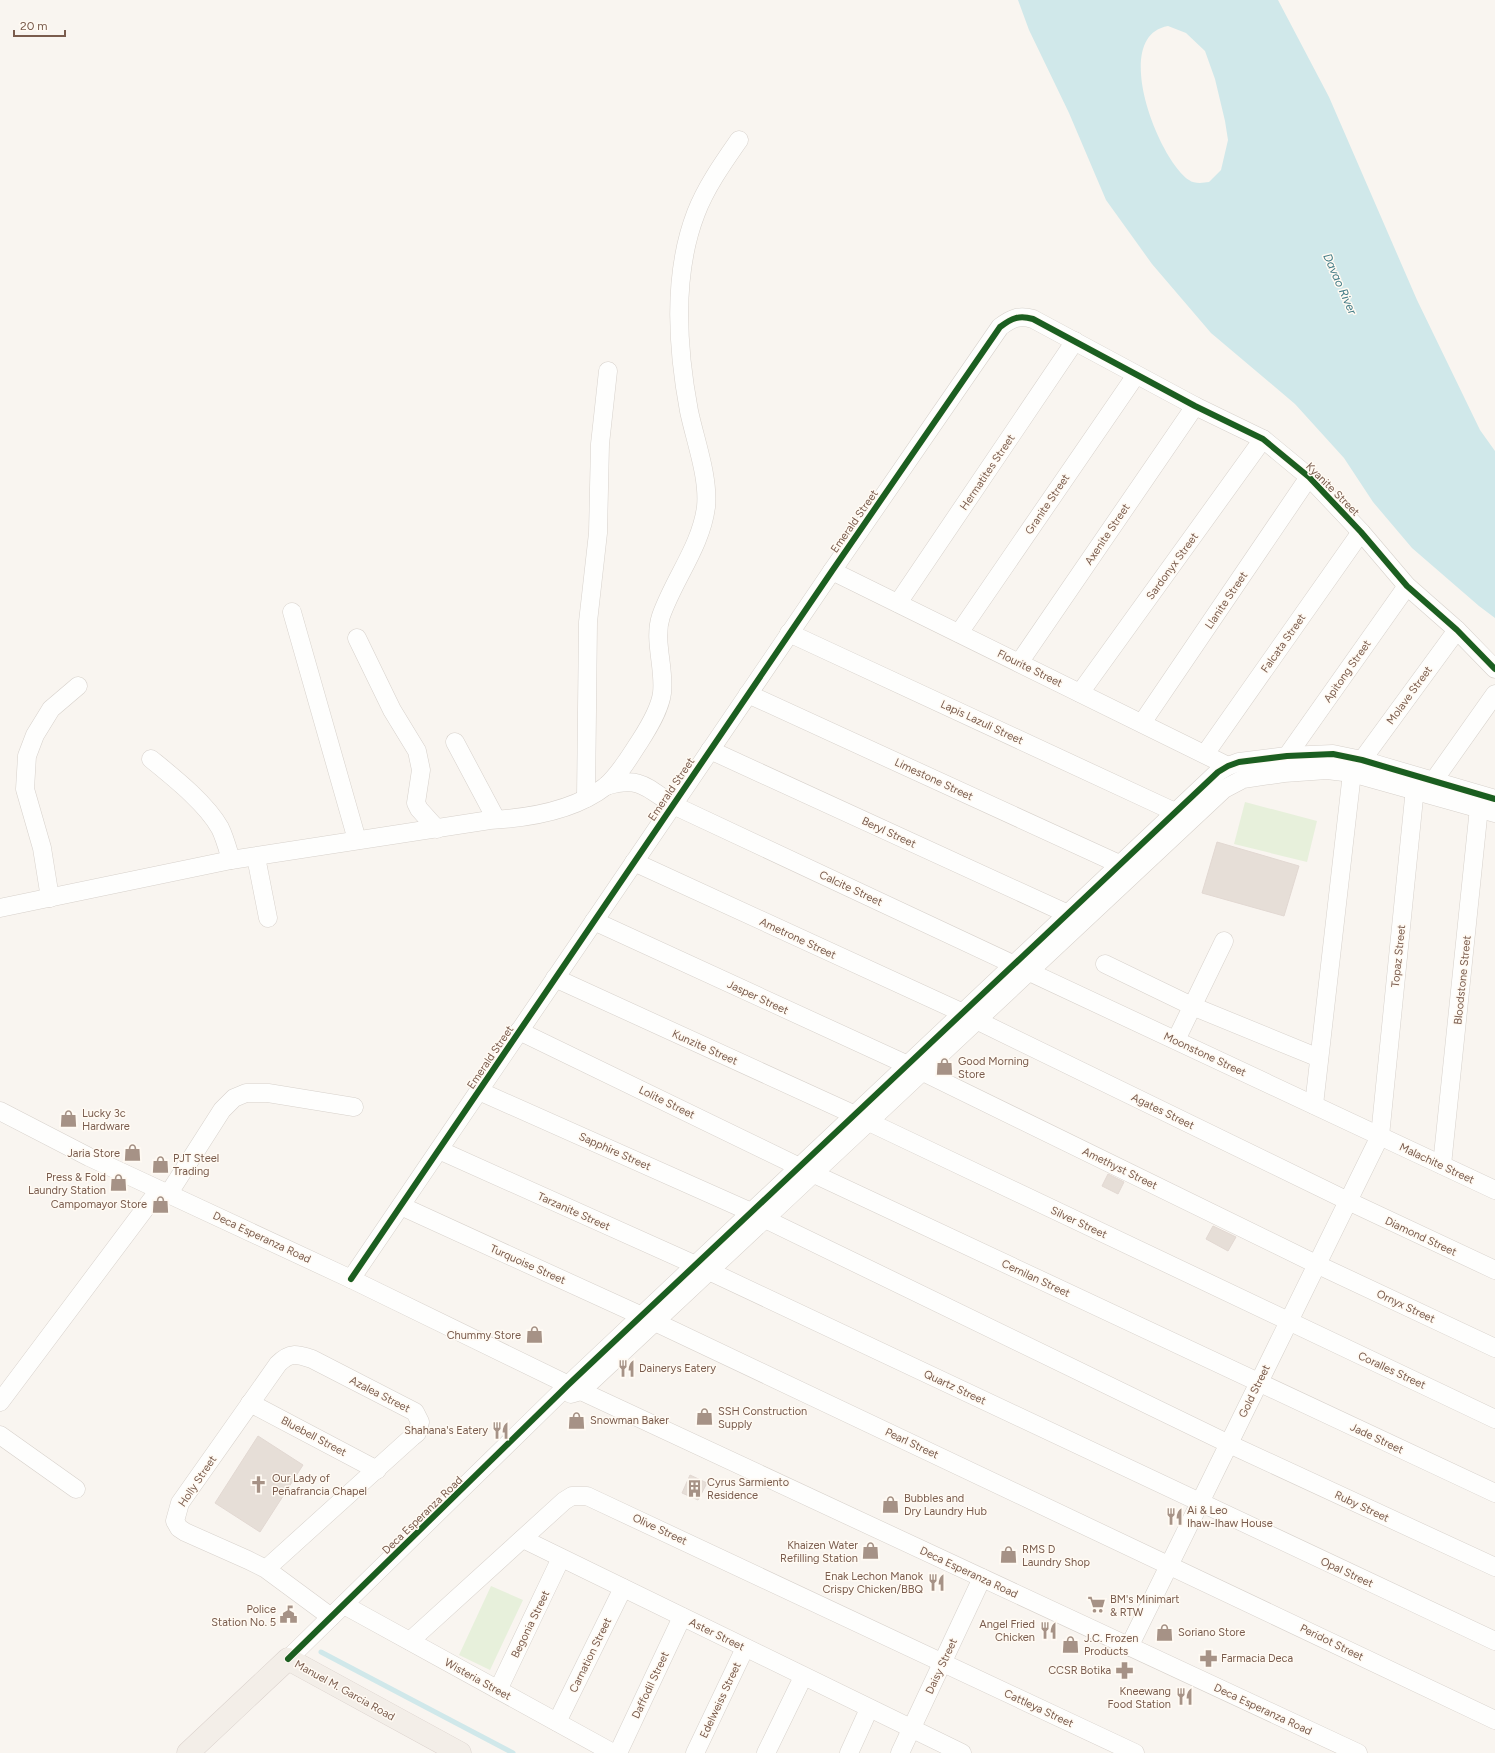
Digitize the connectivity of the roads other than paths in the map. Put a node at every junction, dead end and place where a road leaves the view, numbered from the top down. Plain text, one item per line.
1 (739, 140) dead end
2 (1016, 317) joint
3 (1075, 341) junction
4 (608, 371) dead end
5 (1136, 375) junction
6 (1195, 406) junction
7 (1263, 439) junction
8 (1309, 477) junction
9 (1361, 532) junction
10 (832, 570) junction
11 (1407, 586) junction
12 (898, 603) junction
13 (292, 612) dead end
14 (1457, 630) junction
15 (789, 633) junction
16 (959, 633) junction
17 (358, 638) dead end
18 (1019, 663) junction
19 (1495, 669) edge
20 (78, 686) dead end
21 (1080, 693) junction
22 (748, 694) junction
23 (1495, 694) edge
24 (1142, 723) junction
25 (455, 742) dead end
26 (710, 750) junction
27 (1205, 754) junction
28 (1287, 756) junction
29 (151, 759) dead end
30 (1228, 766) junction
31 (1357, 766) junction
32 (1422, 785) junction
33 (606, 786) junction
34 (586, 798) junction
35 (673, 804) junction
36 (1490, 807) edge
37 (1175, 812) junction
38 (496, 819) junction
39 (437, 829) junction
40 (357, 840) junction
41 (256, 857) junction
42 (231, 860) junction
43 (634, 862) junction
44 (1119, 864) junction
45 (50, 898) junction
46 (0, 908) edge
47 (1068, 914) junction
48 (268, 918) dead end
49 (594, 921) junction
50 (1224, 940) dead end
51 (1014, 964) junction
52 (1105, 964) dead end
53 (1030, 972) junction
54 (555, 978) junction
55 (1192, 1006) junction
56 (970, 1017) junction
57 (519, 1031) junction
58 (1176, 1040) junction
59 (1319, 1058) junction
60 (915, 1069) junction
61 (479, 1091) junction
62 (1314, 1105) junction
63 (354, 1107) dead end
64 (0, 1111) edge
65 (862, 1119) junction
66 (1380, 1136) junction
67 (439, 1150) junction
68 (1442, 1165) junction
69 (807, 1170) junction
70 (1495, 1190) edge
71 (164, 1192) junction
72 (1348, 1201) junction
73 (401, 1206) junction
74 (758, 1216) junction
75 (1316, 1264) junction
76 (702, 1268) junction
77 (1495, 1270) edge
78 (351, 1279) junction
79 (648, 1319) junction
80 (1288, 1322) junction
81 (1495, 1348) edge
82 (292, 1355) joint
83 (1258, 1383) junction
84 (575, 1388) junction
85 (0, 1402) edge
86 (250, 1403) junction
87 (1495, 1419) edge
88 (0, 1435) edge
89 (1228, 1444) junction
90 (377, 1470) junction
91 (76, 1489) dead end
92 (1495, 1493) edge
93 (1200, 1502) junction
94 (523, 1539) junction
95 (561, 1558) junction
96 (1169, 1564) junction
97 (1495, 1567) edge
98 (266, 1570) junction
99 (982, 1578) junction
100 (623, 1588) junction
101 (337, 1611) junction
102 (682, 1617) junction
103 (410, 1641) junction
104 (1495, 1641) edge
105 (1129, 1646) junction
106 (745, 1648) junction
107 (288, 1659) junction
108 (943, 1663) junction
109 (803, 1676) junction
110 (498, 1690) junction
111 (869, 1709) junction
112 (1495, 1720) edge
113 (557, 1722) junction
114 (911, 1730) junction
115 (956, 1752) edge
116 (188, 1753) edge
117 (460, 1753) edge
118 (613, 1753) edge
119 (618, 1753) edge
120 (695, 1753) edge
121 (766, 1753) edge
122 (849, 1753) edge
123 (900, 1753) edge
124 (1135, 1753) edge
125 (1358, 1753) edge

1 - 33 street
2 - 3 street, Kyanite Street
2 - 10 street, Emerald Street
3 - 5 street, Kyanite Street
3 - 12 street, Hermatites Street
4 - 34 street
5 - 6 street, Kyanite Street
5 - 16 street, Granite Street
6 - 7 street, Kyanite Street
6 - 18 street, Axenite Street
7 - 8 street, Kyanite Street
7 - 21 street, Sardonyx Street
8 - 9 street, Kyanite Street
8 - 24 street, Llanite Street
9 - 11 street, Kyanite Street
9 - 27 street, Falcata Street
10 - 12 street, Flourite Street
10 - 15 street, Emerald Street
11 - 14 street, Kyanite Street
11 - 28 street, Apitong Street
12 - 16 street, Flourite Street
13 - 40 street
14 - 19 street, Kyanite Street
14 - 31 street, Molave Street
15 - 22 street, Emerald Street
15 - 37 street, Lapis Lazuli Street
16 - 18 street, Flourite Street
17 - 39 street
18 - 21 street, Flourite Street
20 - 45 street
21 - 24 street, Flourite Street
22 - 26 street, Emerald Street
22 - 44 street, Limestone Street
23 - 32 street
24 - 27 street, Flourite Street
25 - 38 street
26 - 35 street, Emerald Street
26 - 47 street, Beryl Street
27 - 30 street, Flourite Street
28 - 30 street
28 - 31 street
29 - 42 street
30 - 37 street
31 - 32 street
31 - 53 street
31 - 59 street
32 - 36 street
32 - 66 street, Topaz Street
33 - 34 street
33 - 35 street, Calcite Street
34 - 38 street
35 - 43 street, Emerald Street
35 - 51 street, Calcite Street
36 - 68 street, Bloodstone Street
37 - 44 street
38 - 39 street
39 - 40 street
40 - 41 street
41 - 42 street
41 - 48 street
42 - 45 street
43 - 49 street, Emerald Street
43 - 56 street, Ametrone Street
44 - 47 street
45 - 46 street
47 - 51 street
49 - 54 street, Emerald Street
49 - 60 street, Jasper Street
50 - 55 street
51 - 53 street, Calcite Street
51 - 56 street
52 - 55 street
53 - 56 street
53 - 58 street, Moonstone Street
54 - 57 street, Emerald Street
54 - 65 street, Kunzite Street
55 - 58 street
55 - 59 street
56 - 60 street
56 - 72 street, Agates Street
57 - 61 street, Emerald Street
57 - 69 street, Lolite Street
58 - 62 street, Moonstone Street
59 - 62 street
60 - 65 street
60 - 75 street, Amethyst Street
61 - 67 street, Emerald Street
61 - 74 street, Sapphire Street
62 - 66 street, Moonstone Street
63 - 71 street
64 - 71 street, Deca Esperanza Road
65 - 69 street
65 - 80 street, Silver Street
66 - 68 street, Malachite Street
66 - 72 street, Gold Street
67 - 73 street, Emerald Street
67 - 76 street, Tarzanite Street
68 - 70 street, Malachite Street
69 - 74 street
69 - 83 street, Cernilan Street
71 - 78 street, Deca Esperanza Road
71 - 85 street
72 - 75 street, Gold Street
72 - 77 street, Diamond Street
73 - 78 street, Emerald Street
73 - 79 street, Turquoise Street
74 - 76 street
74 - 89 street, Sapphire Street
75 - 80 street, Gold Street
75 - 81 street, Ornyx Street
76 - 79 street
76 - 93 street, Quartz Street
78 - 84 street, Deca Esperanza Road
79 - 84 street
79 - 96 street, Pearl Street
80 - 83 street, Gold Street
80 - 87 street, Coralles Street
82 - 86 street, Holly Street
82 - 90 street, Azalea Street
83 - 89 street, Gold Street
83 - 92 street, Jade Street
84 - 99 street, Deca Esperanza Road
84 - 101 street, Deca Esperanza Road
86 - 90 street, Bluebell Street
86 - 98 street, Holly Street
88 - 91 street
89 - 93 street, Gold Street
89 - 97 street, Ruby Street
90 - 98 street, Azalea Street
93 - 96 street, Gold Street
93 - 104 street, Opal Street
94 - 95 street, Aster Street
94 - 103 street, Olive Street
94 - 108 street, Olive Street
95 - 100 street, Aster Street
95 - 110 street, Begonia Street
96 - 105 street, Gold Street
96 - 112 street, Peridot Street
98 - 101 street, Holly Street
99 - 105 street, Deca Esperanza Road
99 - 108 street, Daisy Street
100 - 102 street, Aster Street
100 - 113 street, Carnation Street
101 - 103 street, Wisteria Street
101 - 107 street, Deca Esperanza Road
102 - 106 street, Aster Street
102 - 119 street, Daffodil Street
103 - 110 street, Wisteria Street
105 - 125 street, Deca Esperanza Road
106 - 109 street, Aster Street
106 - 120 street, Edelweiss Street
107 - 116 main road, Manuel M. Garcia Road
107 - 117 main road, Manuel M. Garcia Road
108 - 114 street, Daisy Street
108 - 124 street, Cattleya Street
109 - 111 street, Aster Street
109 - 121 street
110 - 113 street, Wisteria Street
111 - 114 street, Aster Street
111 - 122 street
113 - 118 street, Wisteria Street
114 - 115 street, Aster Street
114 - 123 street, Daisy Street

